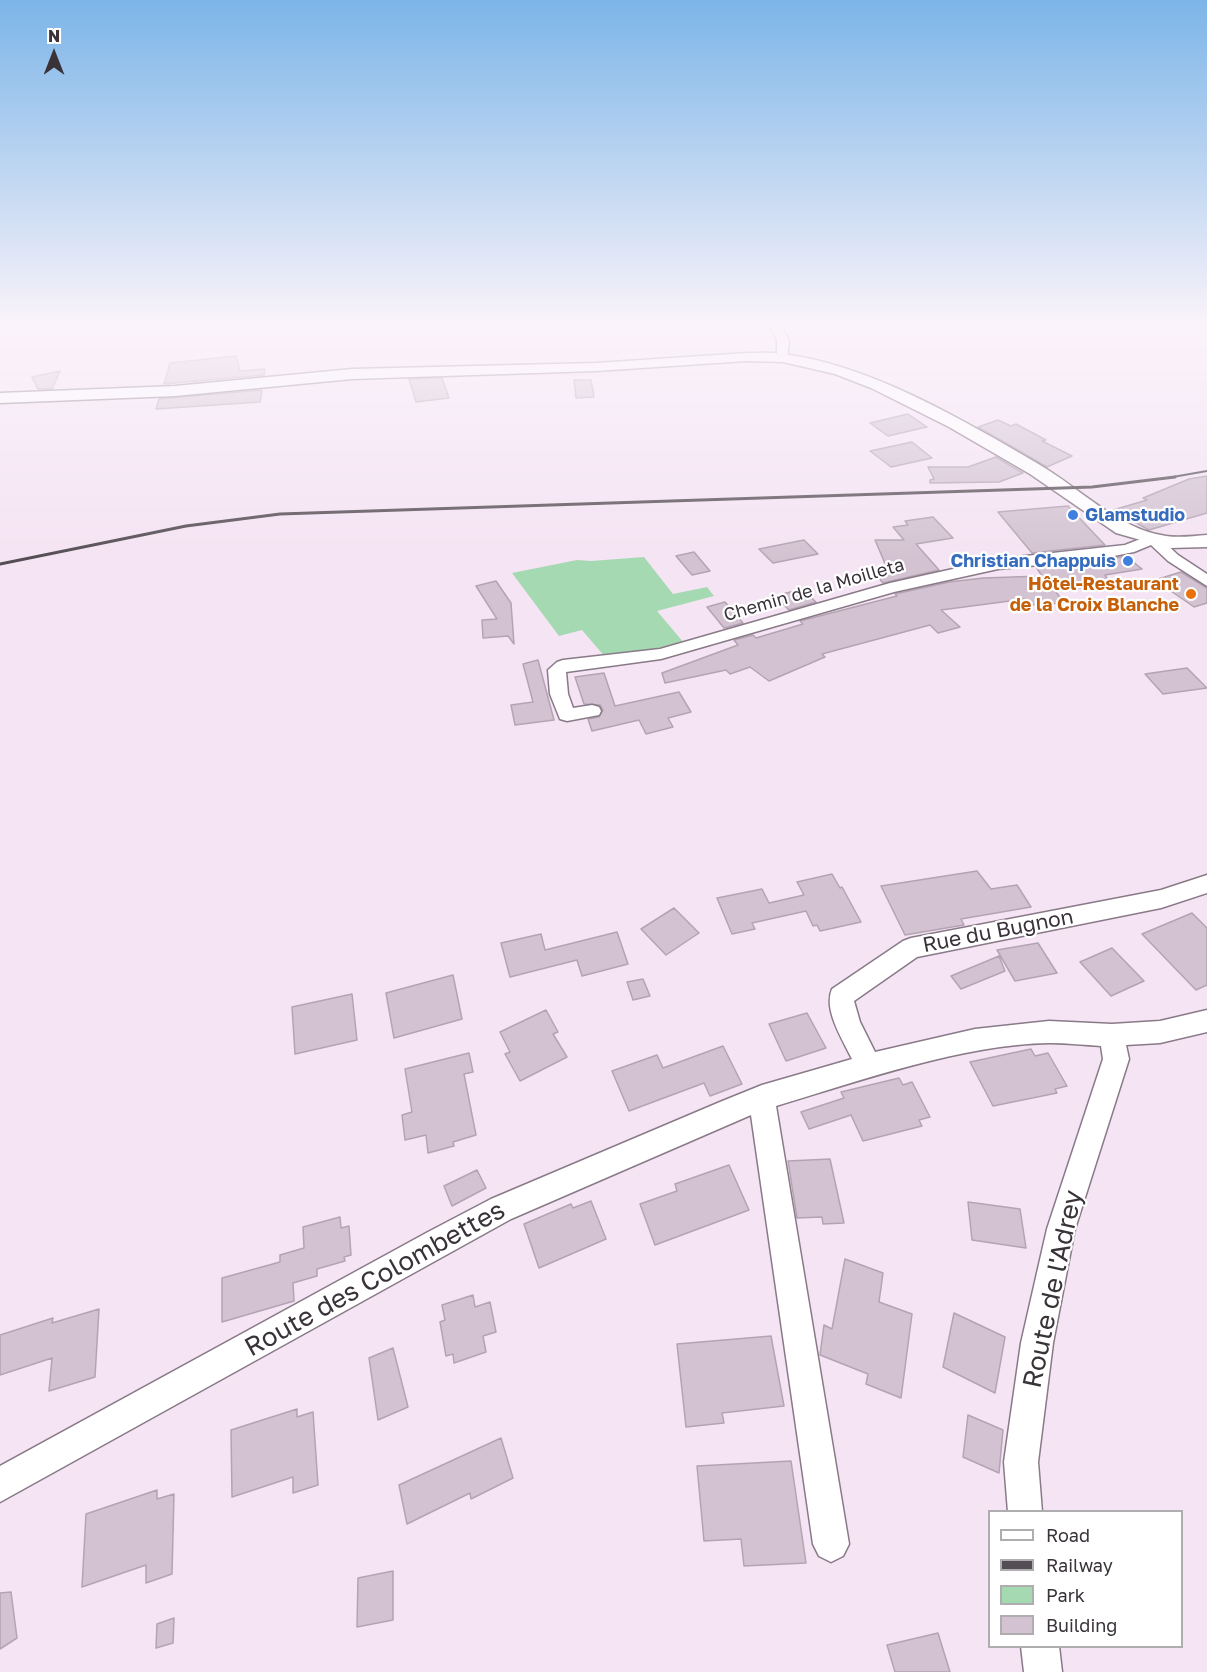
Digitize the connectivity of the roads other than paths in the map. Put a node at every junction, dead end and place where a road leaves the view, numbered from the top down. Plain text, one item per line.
1 (911, 402) edge
2 (1153, 540) junction
3 (1207, 541) edge
4 (1207, 581) edge
5 (592, 711) dead end
6 (1207, 884) edge
7 (1207, 1021) edge
8 (1112, 1035) junction
9 (869, 1066) junction
10 (762, 1098) junction
11 (0, 1485) edge
12 (1025, 1510) edge
13 (831, 1544) dead end
14 (1040, 1648) edge
15 (1043, 1672) edge

1 - 2 main road
2 - 3 main road
2 - 4 street
2 - 5 street, Chemin de la Moilleta
6 - 9 street, Rue du Bugnon
7 - 8 street, Route des Colombettes
8 - 9 street, Route des Colombettes
8 - 12 street, Route de l'Adrey
9 - 10 street, Route des Colombettes
10 - 11 street, Route des Colombettes
10 - 13 street
14 - 15 street

